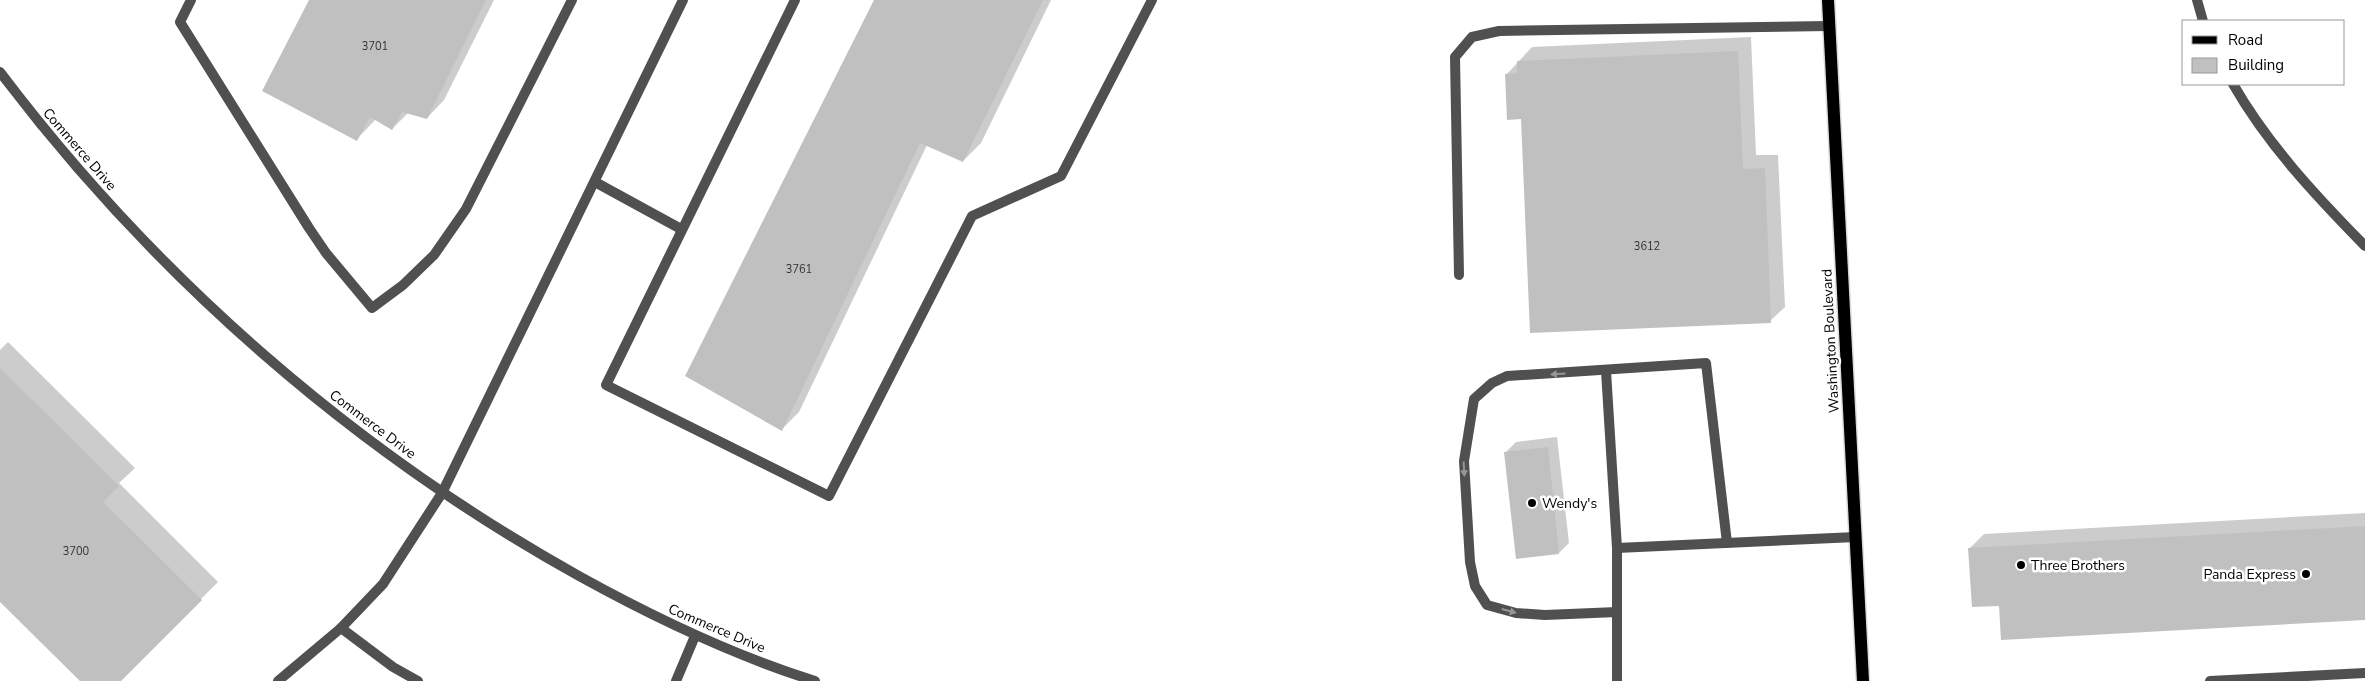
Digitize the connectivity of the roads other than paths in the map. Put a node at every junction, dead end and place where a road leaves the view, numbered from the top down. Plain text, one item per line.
1 (191, 0) edge
2 (572, 0) edge
3 (683, 0) edge
4 (795, 0) edge
5 (1152, 0) edge
6 (1828, 0) edge
7 (2197, 0) edge
8 (2204, 20) edge
9 (1829, 26) junction
10 (0, 72) edge
11 (2234, 85) edge
12 (595, 182) junction
13 (681, 229) junction
14 (2365, 246) edge
15 (1459, 275) dead end
16 (1606, 371) junction
17 (442, 493) junction
18 (1856, 537) junction
19 (1727, 543) junction
20 (1617, 548) junction
21 (1617, 612) junction
22 (340, 628) junction
23 (695, 636) junction
24 (2365, 673) edge
25 (278, 681) edge
26 (418, 681) edge
27 (676, 681) edge
28 (815, 681) edge
29 (1617, 681) edge
30 (1863, 681) edge
31 (2210, 681) edge

1 - 2 street
3 - 12 street
4 - 13 street
5 - 13 street
6 - 9 main road, Washington Boulevard
7 - 8 street
9 - 15 street
9 - 18 main road, Washington Boulevard
10 - 17 street, Commerce Drive
11 - 14 street
12 - 13 street
12 - 17 street
16 - 19 street
16 - 20 street
16 -> 21 street
17 - 22 street
17 - 23 street, Commerce Drive
18 - 19 street
18 - 30 main road, Washington Boulevard
19 - 20 street
20 - 21 street
21 - 29 street
22 - 25 street
22 - 26 street
23 - 27 street
23 - 28 street, Commerce Drive
24 - 31 street

